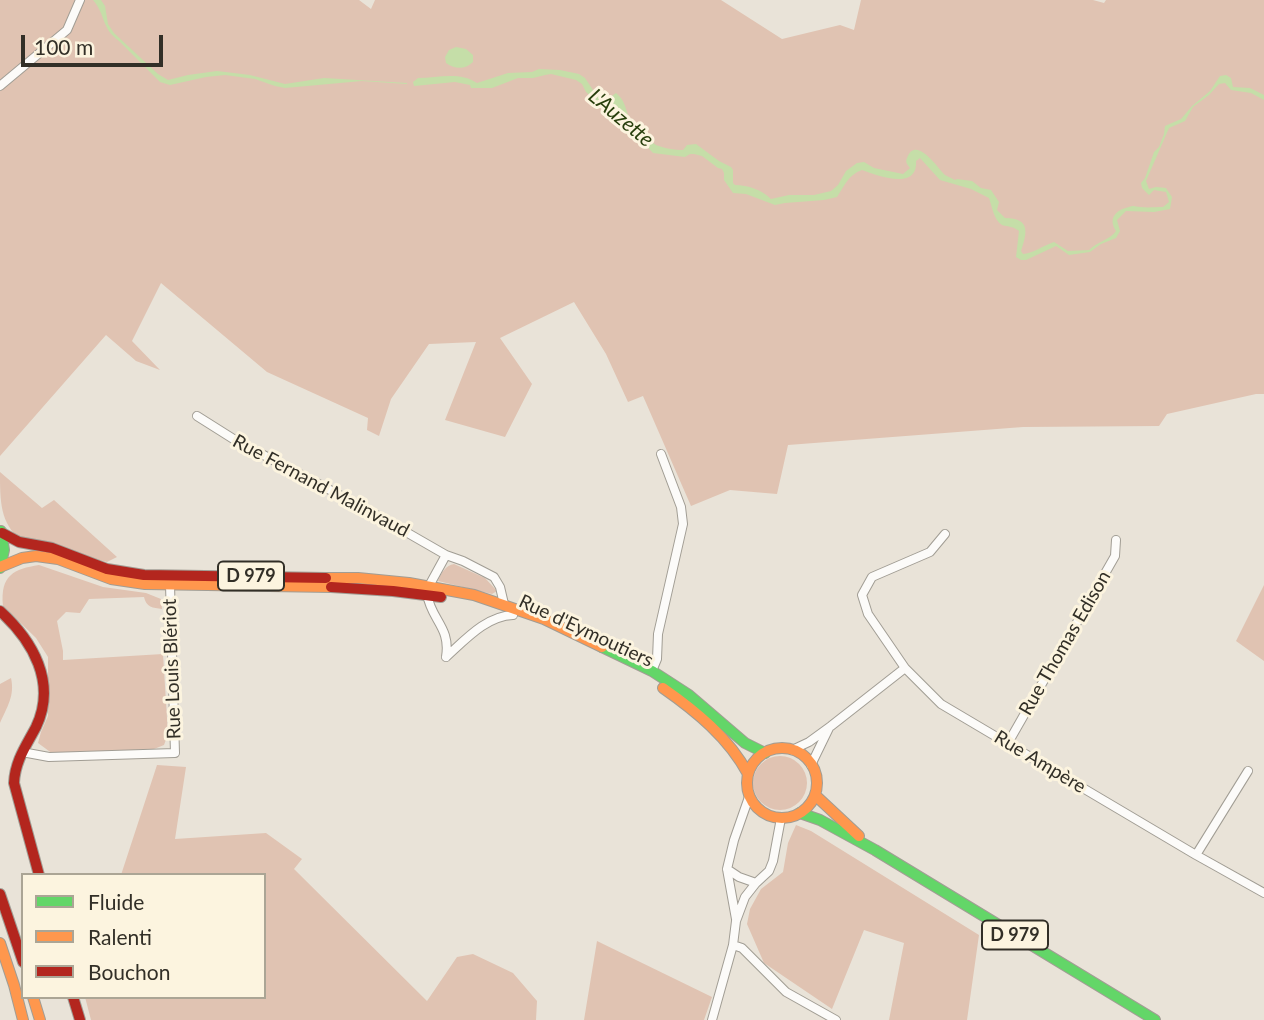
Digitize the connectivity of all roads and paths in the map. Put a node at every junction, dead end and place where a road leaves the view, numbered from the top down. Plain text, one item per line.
1 (80, 0) edge
2 (0, 86) edge
3 (197, 416) dead end
4 (661, 454) dead end
5 (1, 531) edge
6 (945, 534) dead end
7 (1116, 540) dead end
8 (446, 555) junction
9 (0, 568) edge
10 (170, 585) junction
11 (428, 590) junction
12 (504, 604) junction
13 (0, 611) edge
14 (513, 615) junction
15 (0, 620) edge
16 (24, 635) junction
17 (905, 668) junction
18 (652, 671) junction
19 (831, 726) junction
20 (1008, 743) junction
21 (792, 750) junction
22 (22, 752) junction
23 (765, 752) junction
24 (811, 765) junction
25 (1248, 771) dead end
26 (748, 774) junction
27 (815, 795) junction
28 (749, 797) junction
29 (800, 813) junction
30 (781, 818) junction
31 (875, 850) junction
32 (1196, 855) junction
33 (727, 869) junction
34 (39, 873) edge
35 (756, 883) junction
36 (1264, 893) edge
37 (0, 894) edge
38 (736, 921) junction
39 (0, 943) edge
40 (733, 945) junction
41 (21, 956) edge
42 (34, 999) edge
43 (74, 999) edge
44 (23, 1020) edge
45 (40, 1020) edge
46 (80, 1020) edge
47 (712, 1020) edge
48 (836, 1020) edge
49 (1155, 1020) edge

1 - 2 street
3 - 8 street, Rue Fernand Malinvaud
4 - 18 street
5 - 9 main road
5 - 11 main road, D 979
6 - 17 street, Rue Ampère
7 - 20 street, Rue Thomas Edison
8 - 11 street
8 - 12 street, Rue Fernand Malinvaud
9 - 10 main road, Rue d'Eymoutiers / D 979
10 - 11 main road, Rue d'Eymoutiers / D 979
10 - 22 street, Rue Louis Blériot
11 - 12 main road, D 979
11 - 14 main road, Rue d'Eymoutiers / D 979
11 - 14 street
12 - 18 main road, D 979
13 - 16 main road
14 - 26 main road, Rue d'Eymoutiers / D 979
15 - 16 main road
16 - 22 main road
17 - 19 street
17 - 20 street, Rue Ampère
18 - 23 main road, D 979
19 - 21 street
19 - 24 street
20 - 32 street, Rue Ampère
21 - 23 main road
21 - 24 main road
22 - 34 main road
23 - 26 main road
24 - 27 main road
25 - 32 street
26 - 28 main road
27 - 29 main road
27 - 31 main road, D 979
28 - 30 main road
28 - 33 street
29 - 30 main road
29 - 31 main road, D 979
30 - 35 street
31 - 49 main road, D 979
32 - 36 street, Rue Ampère
33 - 35 street
33 - 38 street
35 - 38 street
37 - 41 main road
38 - 40 street
39 - 44 main road
40 - 47 street
40 - 48 street
42 - 45 main road
43 - 46 main road

